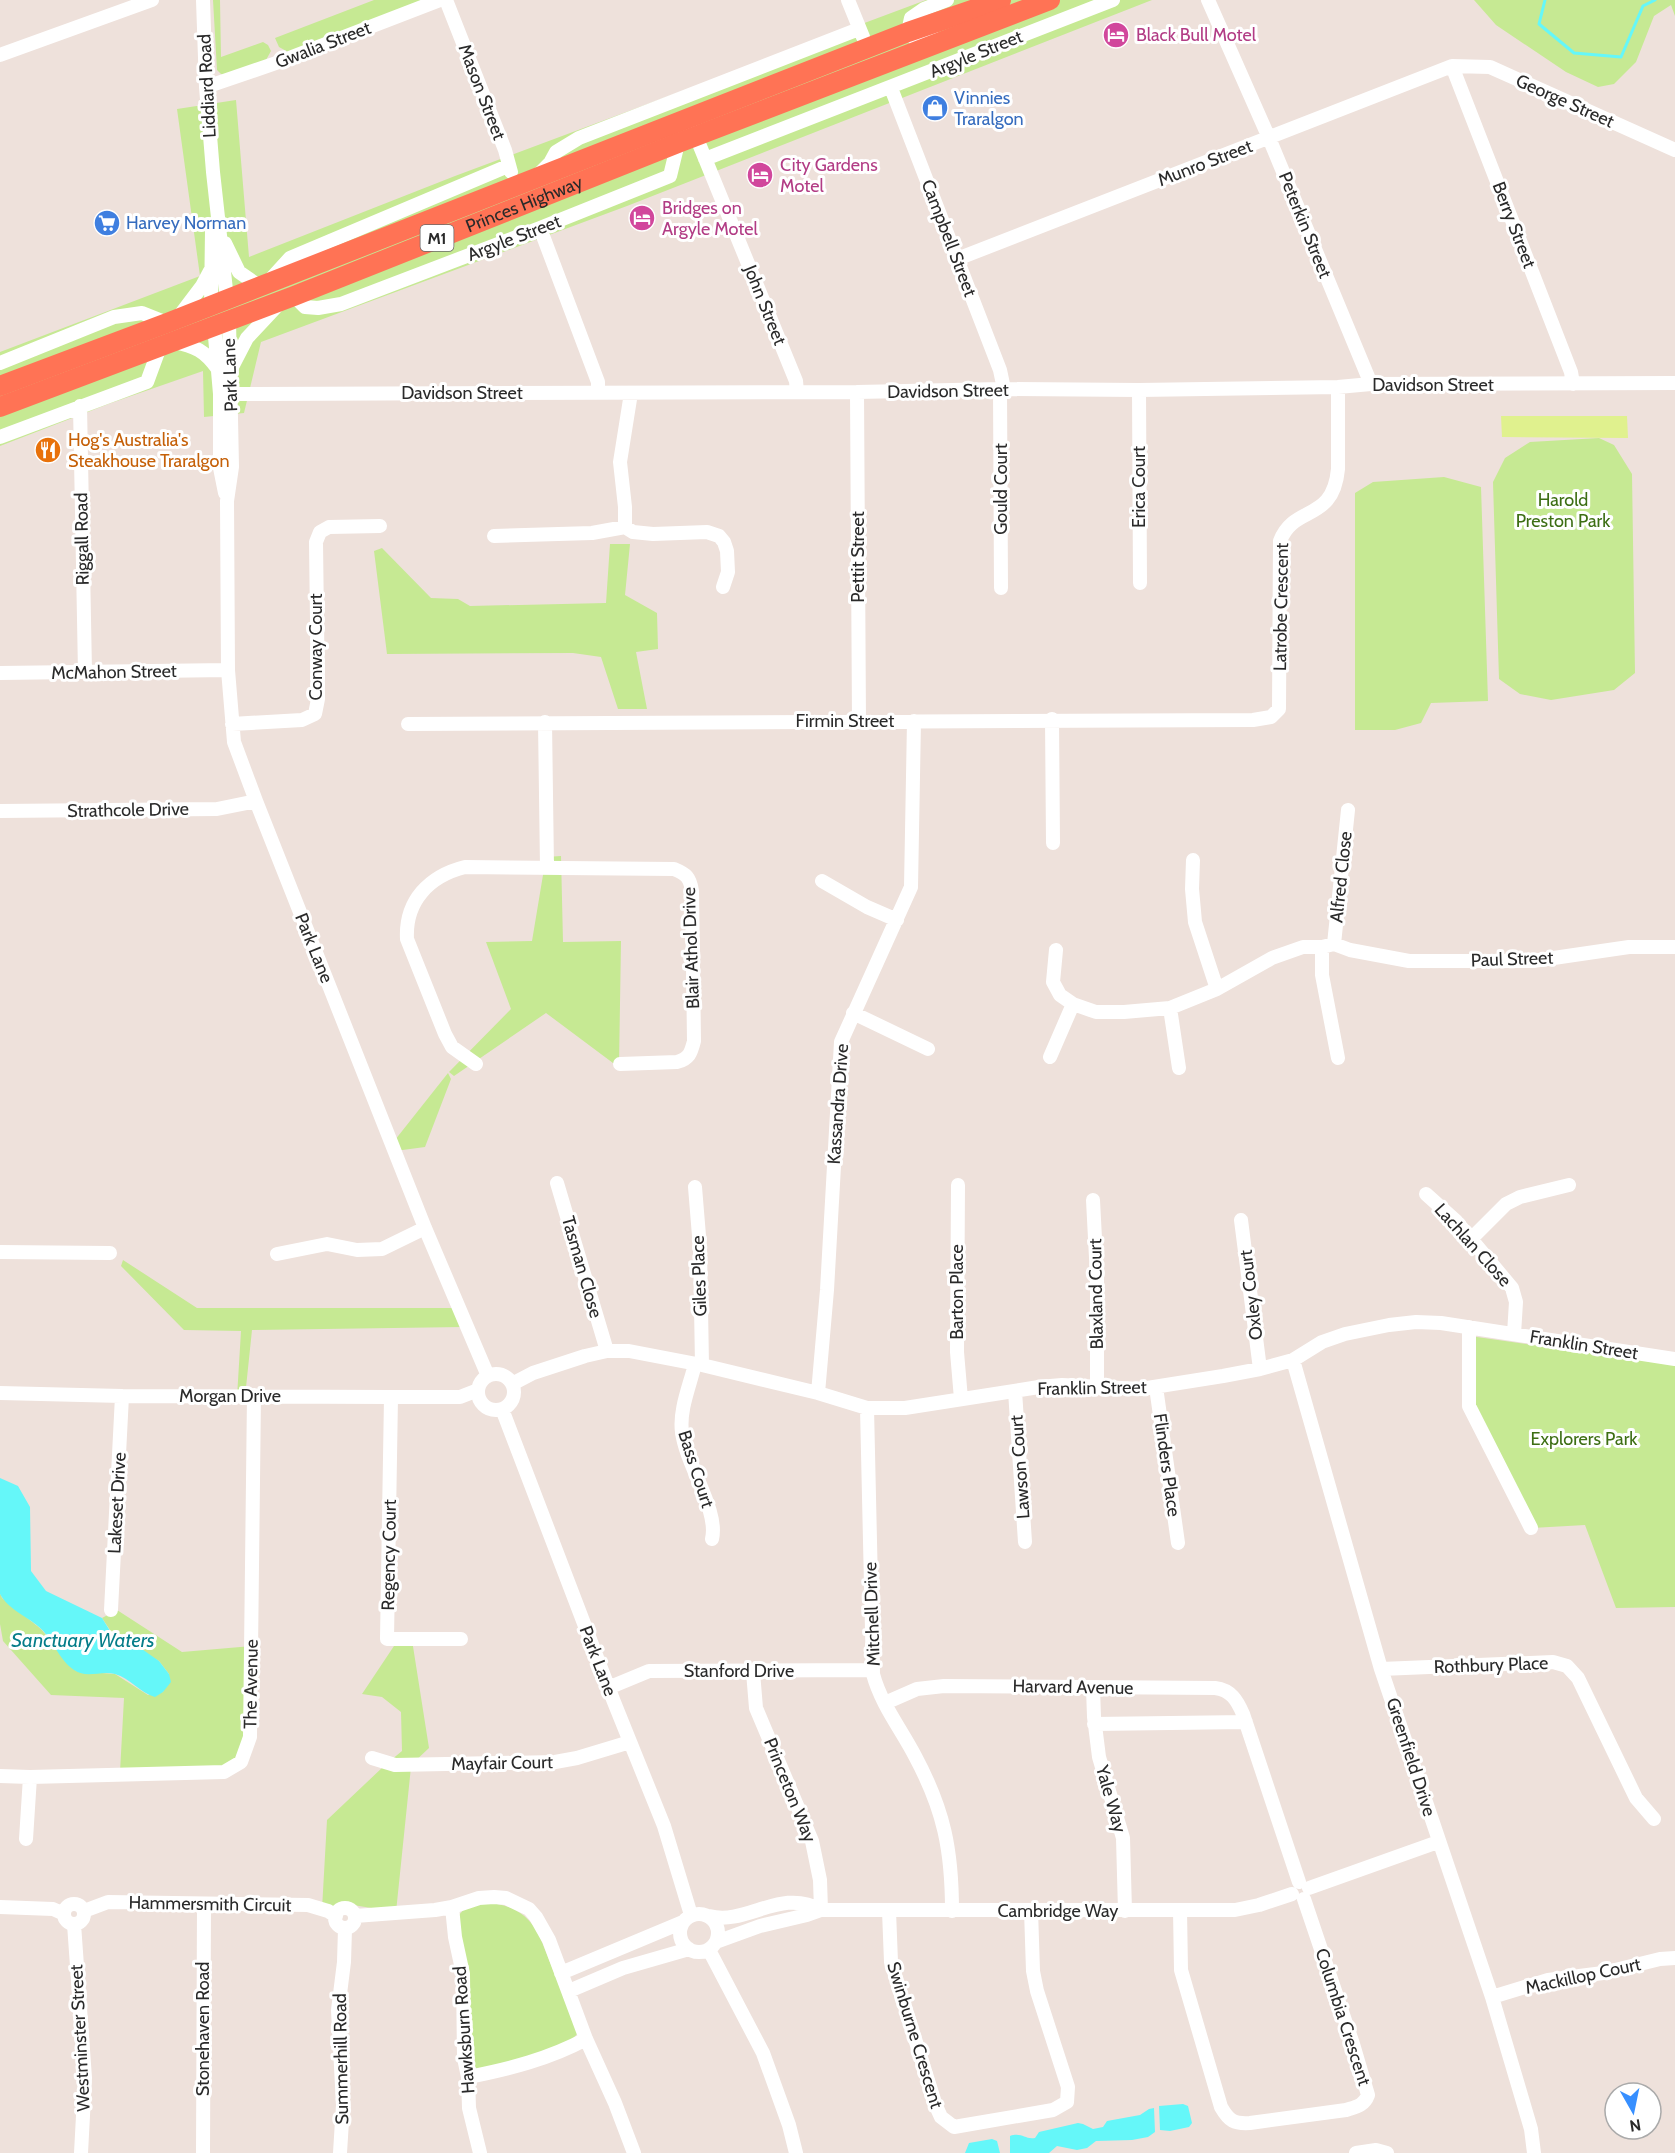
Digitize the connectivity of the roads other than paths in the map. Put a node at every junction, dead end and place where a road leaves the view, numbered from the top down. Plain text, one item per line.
1 (152, 0) edge
2 (203, 0) edge
3 (440, 0) edge
4 (446, 0) edge
5 (848, 0) edge
6 (947, 0) edge
7 (1001, 0) edge
8 (1050, 0) edge
9 (1113, 0) edge
10 (1208, 0) edge
11 (859, 29) junction
12 (973, 30) junction
13 (913, 37) junction
14 (0, 55) edge
15 (873, 58) junction
16 (1452, 66) junction
17 (206, 87) junction
18 (891, 88) junction
19 (687, 132) junction
20 (1269, 138) junction
21 (1675, 150) edge
22 (705, 159) junction
23 (508, 166) junction
24 (213, 172) junction
25 (526, 181) junction
26 (219, 224) junction
27 (540, 228) junction
28 (957, 259) junction
29 (212, 267) junction
30 (263, 284) junction
31 (290, 297) junction
32 (220, 312) junction
33 (169, 332) junction
34 (0, 363) edge
35 (224, 370) junction
36 (1675, 383) edge
37 (1371, 384) junction
38 (1573, 384) junction
39 (0, 386) edge
40 (1338, 387) junction
41 (1002, 389) junction
42 (1138, 390) junction
43 (598, 392) junction
44 (797, 392) junction
45 (857, 392) junction
46 (631, 393) junction
47 (226, 394) junction
48 (0, 406) edge
49 (80, 406) junction
50 (0, 437) edge
51 (380, 526) dead end
52 (625, 528) junction
53 (494, 536) dead end
54 (1140, 583) dead end
55 (723, 586) dead end
56 (1001, 588) dead end
57 (228, 670) junction
58 (85, 672) junction
59 (0, 673) edge
60 (1279, 709) joint
61 (1052, 719) junction
62 (914, 721) junction
63 (545, 722) junction
64 (859, 722) junction
65 (232, 724) junction
66 (408, 724) dead end
67 (256, 801) junction
68 (1348, 810) dead end
69 (0, 811) edge
70 (1053, 843) dead end
71 (1193, 860) dead end
72 (547, 867) junction
73 (822, 881) dead end
74 (897, 920) junction
75 (1328, 946) junction
76 (1675, 947) edge
77 (1056, 950) dead end
78 (1217, 989) junction
79 (1073, 1004) junction
80 (1170, 1008) junction
81 (853, 1013) junction
82 (928, 1049) dead end
83 (1050, 1057) dead end
84 (1338, 1058) dead end
85 (476, 1064) dead end
86 (620, 1064) dead end
87 (1179, 1068) dead end
88 (558, 1183) dead end
89 (958, 1185) dead end
90 (1569, 1185) dead end
91 (695, 1187) dead end
92 (1426, 1194) dead end
93 (1093, 1200) dead end
94 (1241, 1221) dead end
95 (425, 1228) junction
96 (1471, 1239) junction
97 (0, 1252) edge
98 (110, 1253) dead end
99 (277, 1254) dead end
100 (1469, 1327) junction
101 (1514, 1334) junction
102 (607, 1351) junction
103 (1675, 1359) edge
104 (1293, 1360) junction
105 (699, 1364) junction
106 (1260, 1369) junction
107 (488, 1376) junction
108 (512, 1384) junction
109 (1156, 1387) junction
110 (1097, 1388) junction
111 (478, 1390) junction
112 (1015, 1391) junction
113 (0, 1393) edge
114 (818, 1393) junction
115 (254, 1395) junction
116 (122, 1396) junction
117 (391, 1397) junction
118 (460, 1397) junction
119 (961, 1399) junction
120 (485, 1406) junction
121 (867, 1408) junction
122 (502, 1409) junction
123 (1531, 1528) dead end
124 (712, 1539) dead end
125 (1025, 1542) dead end
126 (1178, 1543) dead end
127 (111, 1610) dead end
128 (461, 1639) dead end
129 (1381, 1669) junction
130 (873, 1670) junction
131 (753, 1672) junction
132 (608, 1688) junction
133 (1093, 1688) junction
134 (885, 1703) junction
135 (1246, 1722) junction
136 (1095, 1724) junction
137 (630, 1742) junction
138 (372, 1758) dead end
139 (0, 1776) edge
140 (30, 1777) junction
141 (1654, 1819) dead end
142 (26, 1839) dead end
143 (1438, 1842) junction
144 (1301, 1891) junction
145 (204, 1905) junction
146 (0, 1907) edge
147 (452, 1907) junction
148 (821, 1910) junction
149 (1030, 1910) junction
150 (1180, 1910) junction
151 (84, 1911) junction
152 (889, 1911) junction
153 (952, 1911) junction
154 (1125, 1911) junction
155 (64, 1914) junction
156 (336, 1916) junction
157 (355, 1916) junction
158 (709, 1916) junction
159 (687, 1919) junction
160 (74, 1924) junction
161 (345, 1929) junction
162 (631, 1945) junction
163 (712, 1946) junction
164 (688, 1949) junction
165 (1675, 1958) edge
166 (637, 1964) junction
167 (561, 1973) junction
168 (569, 1991) junction
169 (1492, 1997) junction
170 (586, 2039) junction
171 (468, 2077) junction
172 (81, 2153) edge
173 (203, 2153) edge
174 (340, 2153) edge
175 (480, 2153) edge
176 (634, 2153) edge
177 (796, 2153) edge
178 (1356, 2153) edge
179 (1387, 2153) edge
180 (1534, 2153) edge

1 - 14 street
2 - 17 street, Liddiard Road
3 - 17 street, Gwalia Street
4 - 23 street, Mason Street
5 - 11 street
6 - 13 street
7 - 13 highway, Princes Highway / M1
8 - 12 highway, Princes Highway / M1
9 - 18 street, Argyle Street
10 - 20 street, Peterkin Street
11 - 15 street
11 - 25 street
12 - 13 street
12 - 15 highway, Princes Highway / M1
13 - 15 highway, Princes Highway / M1
15 - 19 highway, Princes Highway / M1
16 - 20 street, Munro Street
16 - 21 street, George Street
16 - 38 street, Berry Street
17 - 24 street, Liddiard Road
18 - 22 street, Argyle Street
18 - 28 street, Campbell Street
19 - 22 street, John Street
19 - 25 highway, Princes Highway / M1
19 - 27 street, Argyle Street
19 - 31 highway, Princes Highway / M1
20 - 28 street, Munro Street
20 - 37 street, Peterkin Street
22 - 44 street, John Street
23 - 25 street, Mason Street
23 - 30 street
24 - 26 street, Liddiard Road
24 - 29 street, Liddiard Road
25 - 30 highway, Princes Highway / M1
26 - 30 street
26 - 32 street, Liddiard Road
27 - 31 street, Argyle Street
27 - 43 street
28 - 41 street, Campbell Street
29 - 32 street, Liddiard Road
29 - 33 street
30 - 32 highway, Princes Highway / M1
31 - 32 highway, Princes Highway / M1
31 - 35 street
32 - 33 highway, Princes Highway / M1
32 - 35 street, Park Lane
33 - 34 street
33 - 35 street
33 - 39 highway, Princes Highway / M1
33 - 48 highway, Princes Highway / M1
33 - 49 street
35 - 47 street, Park Lane
36 - 38 street, Davidson Street
37 - 38 street, Davidson Street
37 - 40 street, Davidson Street
40 - 42 street, Davidson Street
40 - 60 street, Latrobe Crescent
41 - 42 street, Davidson Street
41 - 45 street, Davidson Street
41 - 56 street, Gould Court
42 - 54 street, Erica Court
43 - 46 street, Davidson Street
43 - 47 street, Davidson Street
44 - 45 street, Davidson Street
44 - 46 street, Davidson Street
45 - 64 street, Pettit Street
46 - 52 street
47 - 57 street, Park Lane
49 - 50 street
49 - 58 street, Riggall Road
51 - 65 street, Conway Court
52 - 53 street
52 - 55 street
57 - 58 street, McMahon Street
57 - 65 street, Park Lane
58 - 59 street, McMahon Street
60 - 61 street, Firmin Street
61 - 62 street, Firmin Street
61 - 70 street
62 - 64 street, Firmin Street
62 - 74 street, Kassandra Drive
63 - 64 street, Firmin Street
63 - 66 street, Firmin Street
63 - 72 street
65 - 67 street, Park Lane
67 - 69 street, Strathcole Drive
67 - 95 street, Park Lane
68 - 75 street, Alfred Close
71 - 78 street
72 - 85 street, Blair Athol Drive
72 - 86 street, Blair Athol Drive
73 - 74 street
74 - 81 street, Kassandra Drive
75 - 76 street, Paul Street
75 - 78 street
75 - 84 street, Alfred Close
77 - 79 street
78 - 80 street
79 - 80 street
79 - 83 street
80 - 87 street
81 - 82 street
81 - 114 street, Kassandra Drive
88 - 102 street, Tasman Close
89 - 119 street, Barton Place
90 - 96 street
91 - 105 street, Giles Place
92 - 96 street, Lachlan Close
93 - 110 street, Blaxland Court
94 - 106 street, Oxley Court
95 - 99 street
95 - 107 street, Park Lane
96 - 101 street, Lachlan Close
97 - 98 street
100 - 101 street, Franklin Street
100 - 104 street, Franklin Street
100 - 123 street
101 - 103 street, Franklin Street
102 - 105 street, Franklin Street
102 - 108 street, Franklin Street
104 - 106 street, Franklin Street
104 - 129 street, Greenfield Drive
105 - 114 street, Franklin Street
105 - 124 street, Bass Court
106 - 109 street, Franklin Street
107 - 108 street
107 - 111 street
108 - 122 street
109 - 110 street, Franklin Street
109 - 126 street, Flinders Place
110 - 112 street, Franklin Street
111 - 118 street, Morgan Drive
111 - 120 street
112 - 119 street, Franklin Street
112 - 125 street, Lawson Court
113 - 116 street, Morgan Drive
114 - 121 street, Franklin Street
115 - 116 street, Morgan Drive
115 - 117 street, Morgan Drive
115 - 140 street, The Avenue
116 - 127 street, Lakeset Drive
117 - 118 street, Morgan Drive
117 - 128 street, Regency Court
118 - 120 street, Morgan Drive
119 - 121 street, Franklin Street
120 - 122 street
121 - 130 street, Mitchell Drive
122 - 132 street, Park Lane
129 - 141 street, Rothbury Place
129 - 143 street, Greenfield Drive
130 - 131 street, Stanford Drive
130 - 134 street, Mitchell Drive
131 - 132 street, Stanford Drive
131 - 148 street, Princeton Way
132 - 137 street, Park Lane
133 - 134 street, Harvard Avenue
133 - 135 street, Harvard Avenue
133 - 136 street, Yale Way
134 - 153 street, Mitchell Drive
135 - 136 street, Harvard Avenue
135 - 144 street, Harvard Avenue
136 - 154 street, Yale Way
137 - 138 street, Mayfair Court
137 - 159 street, Park Lane
139 - 140 street, The Avenue
140 - 142 street
143 - 144 street, Cambridge Way
143 - 169 street, Greenfield Drive
144 - 150 street, Cambridge Way
144 - 150 street, Columbia Crescent
145 - 151 street, Hammersmith Circuit
145 - 156 street, Hammersmith Circuit
145 - 173 street, Stonehaven Road
146 - 155 street, Hammersmith Circuit
147 - 157 street, Hammersmith Circuit
147 - 167 street, Hammersmith Circuit
147 - 171 street, Hawksburn Road
148 - 152 street, Cambridge Way
148 - 158 street, Cambridge Way
148 - 163 street, Cambridge Way
149 - 152 street, Swinburne Crescent
149 - 153 street, Cambridge Way
149 - 154 street, Cambridge Way
150 - 154 street, Cambridge Way
151 - 155 street, Hammersmith Circuit
151 - 160 street
152 - 153 street, Cambridge Way
155 - 160 street
156 - 157 street, Hammersmith Circuit
156 - 161 street
157 - 161 street
158 - 159 street
158 - 163 street
159 - 162 street
159 - 164 street
160 - 172 street, Westminster Street
161 - 174 street, Summerhill Road
162 - 166 street
162 - 167 street
163 - 164 street
163 - 177 street
164 - 166 street
165 - 169 street, Mackillop Court
166 - 168 street
167 - 168 street, Hammersmith Circuit
168 - 170 street, Hammersmith Circuit
169 - 180 street, Greenfield Drive
170 - 171 street
170 - 176 street, Hammersmith Circuit
171 - 175 street, Hawksburn Road
178 - 179 street

